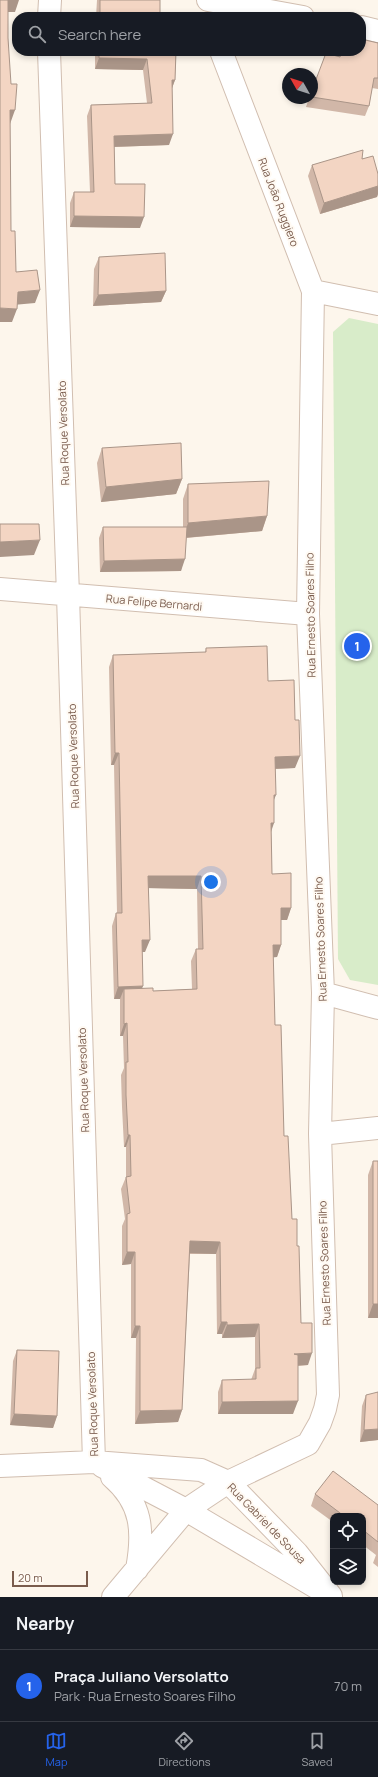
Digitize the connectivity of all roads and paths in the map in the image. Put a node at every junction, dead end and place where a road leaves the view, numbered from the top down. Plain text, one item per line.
1 (50, 0) edge
2 (202, 0) edge
3 (208, 0) edge
4 (49, 12) edge
5 (206, 12) edge
6 (275, 12) edge
7 (366, 28) edge
8 (378, 30) edge
9 (49, 56) edge
10 (223, 56) edge
11 (313, 291) junction
12 (378, 304) edge
13 (0, 589) edge
14 (68, 595) junction
15 (308, 614) junction
16 (323, 993) junction
17 (378, 1008) edge
18 (378, 1128) edge
19 (320, 1134) junction
20 (94, 1462) junction
21 (0, 1466) edge
22 (228, 1482) junction
23 (186, 1510) junction
24 (137, 1569) junction
25 (332, 1596) edge
26 (113, 1597) edge

1 - 4 street
2 - 5 street
3 - 6 street
7 - 8 street
9 - 14 street, Rua Roque Versolato
10 - 11 street, Rua João Ruggiero
11 - 12 street
11 - 15 street, Rua Ernesto Soares Filho
13 - 14 street, Rua Felipe Bernardi
14 - 15 street, Rua Felipe Bernardi
14 - 20 street, Rua Roque Versolato
15 - 16 street, Rua Ernesto Soares Filho
16 - 17 street
16 - 19 street, Rua Ernesto Soares Filho
18 - 19 street
19 - 22 street, Rua Ernesto Soares Filho
20 - 21 street, Rua Gabriel de Sousa
20 - 22 street, Rua Gabriel de Sousa
20 - 23 street, Rua Gabriel de Sousa
20 - 24 street
22 - 23 street, Rua Ernesto Soares Filho
22 - 25 street, Rua Gabriel de Sousa
23 - 24 street, Rua Ernesto Soares Filho
23 - 25 street, Rua Gabriel de Sousa
24 - 26 street, Rua Ernesto Soares Filho

